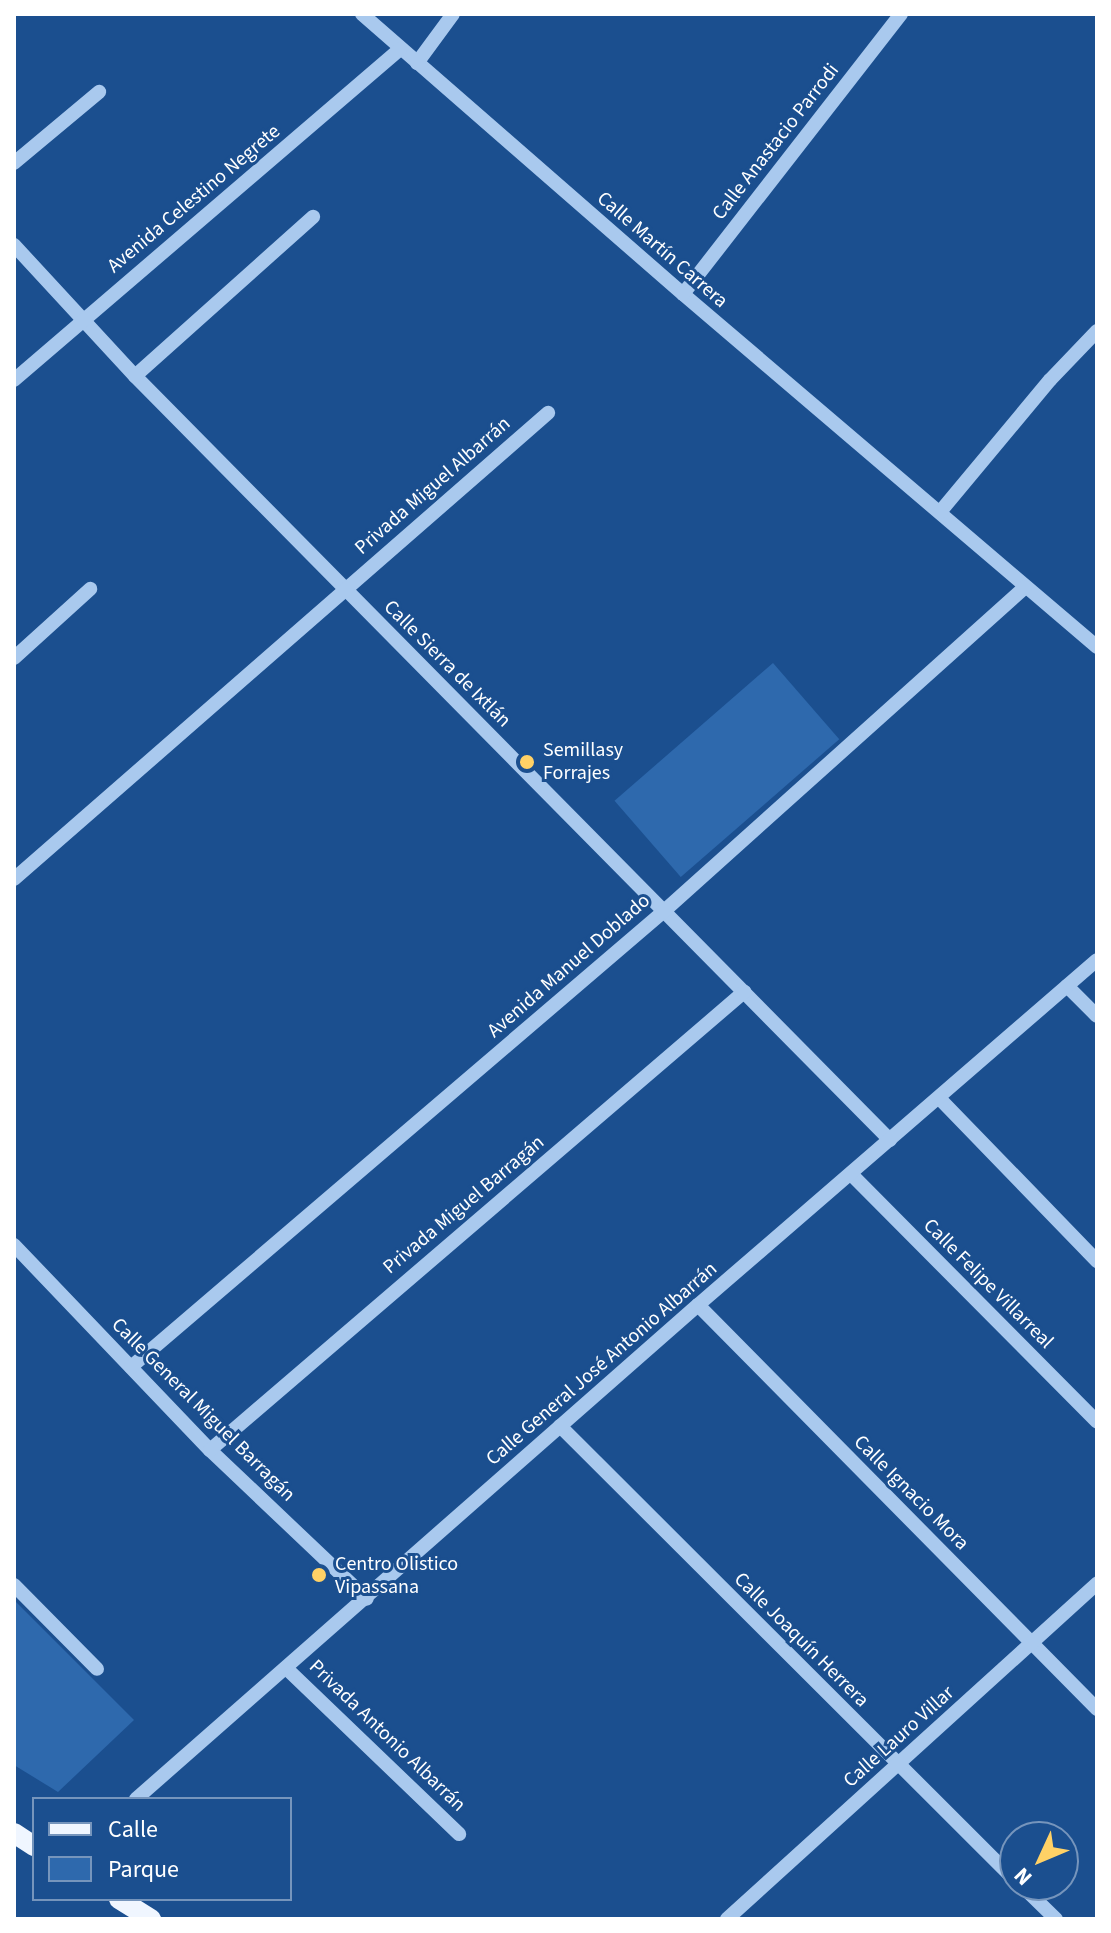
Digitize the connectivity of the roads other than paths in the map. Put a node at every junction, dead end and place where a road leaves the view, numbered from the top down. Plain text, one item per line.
1 (362, 14) edge
2 (453, 14) edge
3 (901, 14) edge
4 (400, 49) junction
5 (417, 63) junction
6 (99, 92) dead end
7 (14, 163) edge
8 (313, 217) dead end
9 (14, 245) edge
10 (683, 294) junction
11 (83, 320) junction
12 (1097, 331) edge
13 (135, 376) junction
14 (14, 380) edge
15 (548, 413) dead end
16 (940, 512) junction
17 (1025, 587) junction
18 (90, 589) dead end
19 (346, 590) junction
20 (1097, 647) edge
21 (14, 658) edge
22 (14, 879) edge
23 (663, 912) junction
24 (1097, 960) edge
25 (1067, 986) junction
26 (744, 992) junction
27 (1097, 1016) edge
28 (940, 1099) junction
29 (890, 1140) junction
30 (851, 1174) junction
31 (14, 1245) edge
32 (1097, 1261) edge
33 (698, 1305) junction
34 (131, 1367) junction
35 (1097, 1422) edge
36 (560, 1426) junction
37 (210, 1450) junction
38 (1097, 1583) edge
39 (14, 1585) edge
40 (367, 1599) junction
41 (1032, 1643) junction
42 (286, 1668) junction
43 (97, 1669) dead end
44 (1097, 1709) edge
45 (898, 1767) junction
46 (138, 1797) edge
47 (14, 1833) edge
48 (459, 1834) dead end
49 (32, 1845) edge
50 (999, 1865) edge
51 (122, 1901) edge
52 (1037, 1901) edge
53 (151, 1919) edge
54 (727, 1919) edge
55 (1056, 1919) edge

1 - 4 street, Calle Martín Carrera
2 - 5 street
3 - 10 street, Calle Anastacio Parrodi
4 - 5 street, Calle Martín Carrera
4 - 11 street, Avenida Celestino Negrete
5 - 10 street, Calle Martín Carrera
6 - 7 street
8 - 13 street
9 - 11 street, Calle Sierra de Ixtlán
10 - 16 street, Calle Martín Carrera
11 - 13 street, Calle Sierra de Ixtlán
11 - 14 street, Avenida Celestino Negrete
12 - 16 street
13 - 19 street, Calle Sierra de Ixtlán
15 - 19 street, Privada Miguel Albarrán
16 - 17 street, Calle Martín Carrera
17 - 20 street, Calle Martín Carrera
17 - 23 street, Avenida Manuel Doblado
18 - 21 street
19 - 22 street, Privada Miguel Albarrán
19 - 23 street, Calle Sierra de Ixtlán
23 - 26 street, Calle Sierra de Ixtlán
23 - 34 street, Avenida Manuel Doblado
24 - 25 street, Calle General José Antonio Albarrán
25 - 27 street
25 - 28 street, Calle General José Antonio Albarrán
26 - 29 street, Calle Sierra de Ixtlán
26 - 37 street, Privada Miguel Barragán
28 - 29 street, Calle General José Antonio Albarrán
28 - 32 street
29 - 30 street, Calle General José Antonio Albarrán
30 - 33 street, Calle General José Antonio Albarrán
30 - 35 street, Calle Felipe Villarreal
31 - 34 street, Calle General Miguel Barragán
33 - 36 street, Calle General José Antonio Albarrán
33 - 41 street, Calle Ignacio Mora
34 - 37 street, Calle General Miguel Barragán
36 - 40 street, Calle General José Antonio Albarrán
36 - 45 street, Calle Joaquín Herrera
37 - 40 street, Calle General Miguel Barragán
38 - 41 street, Calle Lauro Villar
39 - 43 street
40 - 42 street, Calle General José Antonio Albarrán
41 - 44 street, Calle Ignacio Mora
41 - 45 street, Calle Lauro Villar
42 - 46 street, Calle General José Antonio Albarrán
42 - 48 street, Privada Antonio Albarrán
45 - 50 street, Calle Joaquín Herrera
45 - 54 street, Calle Lauro Villar
47 - 49 main road
51 - 53 main road
52 - 55 street

